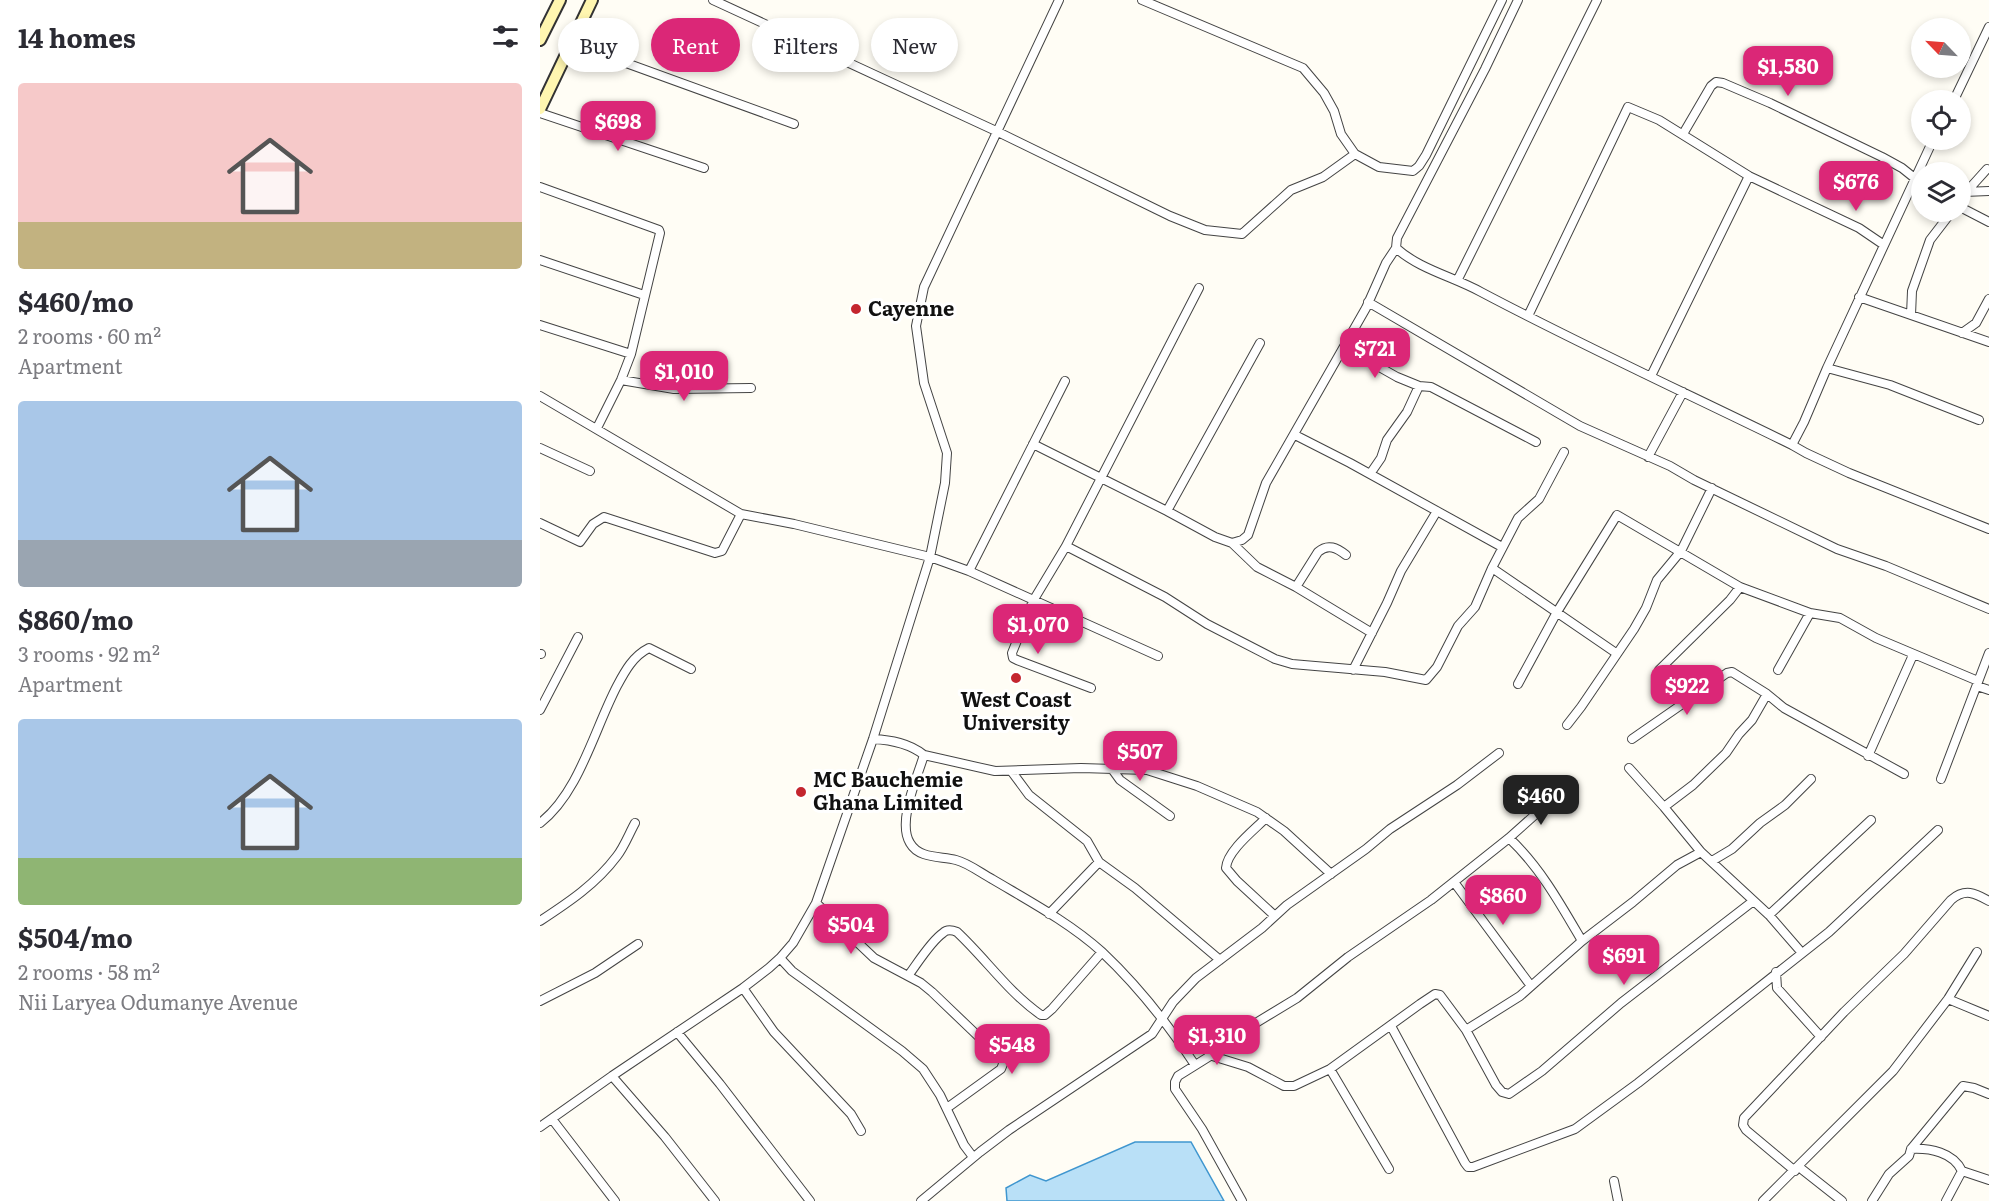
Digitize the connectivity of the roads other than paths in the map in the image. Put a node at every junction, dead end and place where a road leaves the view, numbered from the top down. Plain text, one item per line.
1 (560, 0) edge
2 (592, 0) edge
3 (1059, 0) edge
4 (1142, 0) edge
5 (1502, 0) edge
6 (1518, 0) edge
7 (1597, 0) edge
8 (715, 1) edge
9 (583, 18) edge
10 (1989, 27) edge
11 (540, 39) edge
12 (639, 68) edge
13 (558, 72) edge
14 (1958, 90) edge
15 (540, 111) edge
16 (794, 124) dead end
17 (996, 131) junction
18 (1683, 134) junction
19 (1354, 154) junction
20 (704, 168) dead end
21 (1988, 169) dead end
22 (1749, 176) junction
23 (1911, 176) edge
24 (1971, 187) edge
25 (540, 188) edge
26 (1989, 191) edge
27 (1971, 192) edge
28 (1911, 195) edge
29 (1971, 213) edge
30 (1943, 222) edge
31 (1989, 222) edge
32 (1884, 245) junction
33 (1396, 248) junction
34 (540, 260) edge
35 (1458, 279) junction
36 (1199, 288) dead end
37 (644, 295) junction
38 (1859, 297) junction
39 (1989, 298) edge
40 (1368, 302) junction
41 (1911, 315) junction
42 (1528, 316) junction
43 (540, 325) edge
44 (1962, 333) junction
45 (1989, 342) edge
46 (1260, 343) dead end
47 (1344, 347) junction
48 (631, 354) junction
49 (1827, 368) junction
50 (1651, 376) junction
51 (621, 380) junction
52 (1065, 381) dead end
53 (1419, 386) junction
54 (751, 388) dead end
55 (1683, 392) junction
56 (540, 396) edge
57 (1979, 420) dead end
58 (597, 428) junction
59 (1295, 435) junction
60 (1536, 442) dead end
61 (1033, 444) junction
62 (1792, 445) junction
63 (540, 448) edge
64 (1564, 452) dead end
65 (1647, 458) junction
66 (590, 471) dead end
67 (1370, 474) junction
68 (1101, 480) junction
69 (1712, 488) junction
70 (1167, 511) junction
71 (1437, 511) junction
72 (741, 514) junction
73 (540, 523) edge
74 (1989, 529) edge
75 (1232, 543) junction
76 (1066, 546) junction
77 (1502, 547) junction
78 (1681, 551) junction
79 (1347, 555) dead end
80 (930, 557) junction
81 (1491, 568) junction
82 (969, 571) junction
83 (1740, 586) junction
84 (1296, 587) junction
85 (1033, 600) junction
86 (1989, 609) edge
87 (1557, 612) junction
88 (1810, 613) junction
89 (1372, 633) junction
90 (578, 637) dead end
91 (1616, 653) junction
92 (1989, 653) edge
93 (1913, 655) junction
94 (1158, 656) dead end
95 (691, 669) dead end
96 (1353, 670) junction
97 (1659, 670) dead end
98 (1778, 670) dead end
99 (1518, 684) dead end
100 (1977, 684) junction
101 (1091, 688) dead end
102 (1989, 690) edge
103 (1767, 694) junction
104 (540, 710) edge
105 (1567, 725) dead end
106 (873, 739) junction
107 (1632, 739) dead end
108 (1498, 753) dead end
109 (924, 755) junction
110 (1868, 756) junction
111 (1629, 768) dead end
112 (1112, 769) junction
113 (1012, 772) junction
114 (1904, 774) dead end
115 (1811, 779) dead end
116 (1941, 779) dead end
117 (1556, 796) dead end
118 (1665, 807) junction
119 (1170, 816) dead end
120 (1266, 818) junction
121 (1871, 820) dead end
122 (635, 823) dead end
123 (540, 824) edge
124 (1938, 830) dead end
125 (1509, 838) junction
126 (1701, 852) junction
127 (1712, 861) junction
128 (1099, 862) junction
129 (1331, 874) junction
130 (1454, 882) junction
131 (1989, 901) edge
132 (1752, 902) junction
133 (816, 903) junction
134 (1049, 914) junction
135 (1768, 915) junction
136 (1275, 916) junction
137 (540, 921) edge
138 (1582, 941) junction
139 (638, 944) dead end
140 (1102, 952) junction
141 (1977, 952) dead end
142 (1802, 953) junction
143 (780, 958) junction
144 (1220, 960) junction
145 (1776, 972) junction
146 (908, 976) junction
147 (1531, 986) junction
148 (742, 988) junction
149 (1948, 999) junction
150 (540, 1001) edge
151 (1989, 1016) edge
152 (1162, 1019) junction
153 (1391, 1026) junction
154 (1466, 1030) junction
155 (677, 1032) junction
156 (1821, 1037) junction
157 (1209, 1055) junction
158 (1195, 1065) junction
159 (1330, 1069) junction
160 (612, 1076) junction
161 (1989, 1094) edge
162 (947, 1108) junction
163 (552, 1119) junction
164 (540, 1127) edge
165 (861, 1131) dead end
166 (1911, 1149) junction
167 (973, 1157) junction
168 (1389, 1169) dead end
169 (1797, 1169) junction
170 (1962, 1171) junction
171 (1989, 1180) edge
172 (1614, 1181) dead end
173 (615, 1201) edge
174 (715, 1201) edge
175 (810, 1201) edge
176 (921, 1201) edge
177 (1242, 1201) edge
178 (1618, 1201) edge
179 (1764, 1201) edge
180 (1842, 1201) edge
181 (1872, 1201) edge
182 (1946, 1201) edge

1 - 11 street
2 - 9 street
3 - 17 street
4 - 19 street
5 - 19 street
6 - 33 street
7 - 35 street
8 - 17 street
10 - 14 street
12 - 16 street
13 - 15 street
15 - 20 street
17 - 19 street
17 - 80 street
18 - 22 street
18 - 23 street
18 - 42 street
21 - 24 street
22 - 32 street
22 - 50 street
25 - 37 street
26 - 27 street
28 - 32 street
29 - 31 street
30 - 41 street
32 - 38 street
33 - 35 street
33 - 40 street
34 - 37 street
35 - 42 street
36 - 68 street
37 - 48 street
38 - 41 street
38 - 49 street
39 - 44 street
40 - 47 street
40 - 65 street
41 - 44 street
42 - 50 street
43 - 48 street
44 - 45 street
46 - 70 street
47 - 53 street
47 - 59 street
48 - 51 street
49 - 57 street
49 - 62 street
50 - 55 street
51 - 54 street
51 - 58 street
52 - 61 street
53 - 60 street
53 - 67 street
55 - 62 street
55 - 65 street
56 - 58 street
58 - 72 street
59 - 67 street
59 - 75 street
61 - 68 street
61 - 82 street
62 - 74 street
63 - 66 street
64 - 77 street
65 - 69 street
67 - 71 street
68 - 70 street
68 - 76 street
69 - 78 street
69 - 86 street
70 - 75 street
71 - 77 street
71 - 89 street
72 - 73 street
72 - 80 street
75 - 84 street
76 - 85 street
76 - 96 street
77 - 81 street
78 - 83 street
78 - 87 street
78 - 91 street
79 - 84 street
80 - 82 street
80 - 106 street
81 - 87 street
81 - 96 street
82 - 85 street
83 - 88 street
83 - 97 street
84 - 89 street
85 - 94 street
85 - 101 street
87 - 91 street
87 - 99 street
88 - 93 street
88 - 98 street
89 - 96 street
90 - 104 street
91 - 105 street
92 - 100 street
93 - 100 street
93 - 110 street
95 - 123 street
100 - 102 street
100 - 116 street
103 - 107 street
103 - 110 street
103 - 118 street
106 - 109 street
106 - 133 street
108 - 129 street
109 - 113 street
109 - 134 street
110 - 114 street
111 - 118 street
112 - 113 street
112 - 119 street
112 - 120 street
113 - 128 street
115 - 127 street
117 - 125 street
118 - 126 street
120 - 129 street
120 - 136 street
121 - 135 street
122 - 137 street
124 - 142 street
125 - 130 street
125 - 138 street
126 - 127 street
126 - 138 street
127 - 132 street
128 - 134 street
128 - 144 street
129 - 136 street
130 - 147 street
130 - 157 street
131 - 156 street
132 - 135 street
132 - 154 street
133 - 143 street
133 - 146 street
134 - 140 street
135 - 142 street
136 - 144 street
138 - 147 street
139 - 150 street
140 - 146 street
140 - 152 street
141 - 149 street
142 - 145 street
143 - 148 street
143 - 162 street
144 - 152 street
145 - 153 street
145 - 156 street
146 - 162 street
147 - 154 street
148 - 155 street
148 - 165 street
149 - 151 street
149 - 169 street
152 - 158 street
152 - 167 street
153 - 154 street
153 - 159 street
155 - 160 street
155 - 175 street
156 - 169 street
157 - 158 street
157 - 159 street
158 - 177 street
159 - 168 street
160 - 163 street
160 - 174 street
161 - 166 street
162 - 167 street
163 - 164 street
163 - 173 street
166 - 170 street
166 - 181 street
167 - 176 street
169 - 179 street
169 - 180 street
170 - 171 street
170 - 182 street
172 - 178 street

